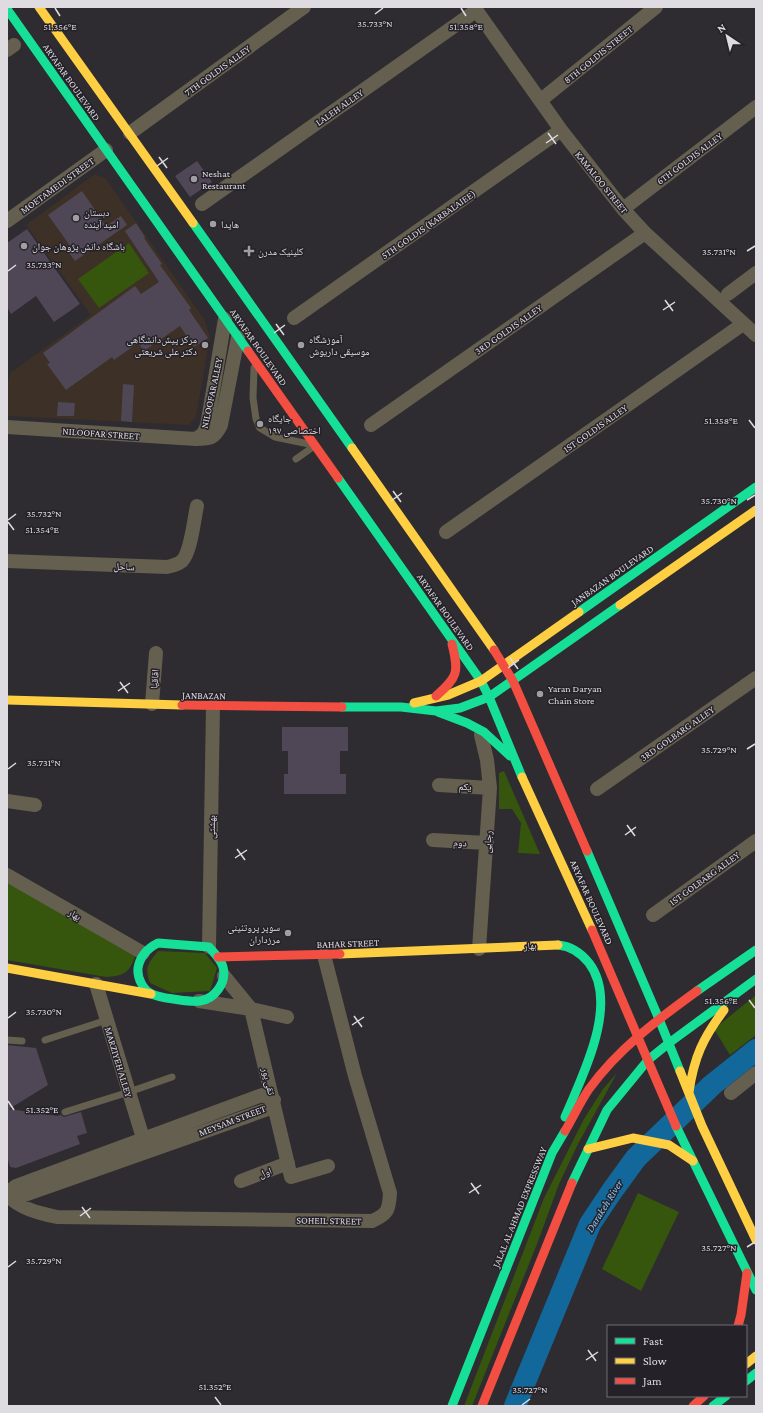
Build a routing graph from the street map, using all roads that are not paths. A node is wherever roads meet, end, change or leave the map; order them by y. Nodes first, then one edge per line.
1 (39, 7) edge
2 (304, 7) edge
3 (656, 7) edge
4 (7, 9) edge
5 (475, 9) edge
6 (541, 100) junction
7 (756, 107) edge
8 (561, 130) junction
9 (127, 135) junction
10 (109, 148) junction
11 (202, 204) dead end
12 (623, 209) junction
13 (7, 221) edge
14 (645, 233) junction
15 (756, 273) edge
16 (728, 294) dead end
17 (225, 318) junction
18 (294, 318) dead end
19 (743, 324) junction
20 (756, 335) edge
21 (238, 337) junction
22 (254, 359) junction
23 (371, 425) dead end
24 (7, 427) edge
25 (196, 439) junction
26 (315, 446) junction
27 (296, 459) dead end
28 (756, 487) edge
29 (197, 506) dead end
30 (756, 510) edge
31 (446, 532) dead end
32 (7, 561) edge
33 (451, 638) junction
34 (156, 653) dead end
35 (504, 665) junction
36 (756, 678) edge
37 (481, 681) junction
38 (513, 681) junction
39 (490, 697) junction
40 (433, 698) junction
41 (7, 700) edge
42 (152, 704) junction
43 (213, 706) junction
44 (401, 707) junction
45 (436, 711) junction
46 (481, 735) dead end
47 (517, 765) junction
48 (439, 785) dead end
49 (490, 788) junction
50 (597, 789) dead end
51 (7, 801) edge
52 (35, 805) dead end
53 (433, 840) dead end
54 (756, 841) edge
55 (487, 843) junction
56 (7, 875) edge
57 (653, 915) dead end
58 (479, 949) junction
59 (756, 950) edge
60 (213, 952) junction
61 (143, 953) junction
62 (324, 955) junction
63 (7, 968) edge
64 (132, 976) junction
65 (224, 976) junction
66 (756, 979) edge
67 (96, 984) junction
68 (114, 987) junction
69 (737, 993) junction
70 (151, 994) junction
71 (198, 1001) junction
72 (251, 1009) junction
73 (287, 1017) dead end
74 (659, 1019) junction
75 (107, 1020) junction
76 (638, 1036) junction
77 (7, 1040) edge
78 (45, 1040) dead end
79 (22, 1041) dead end
80 (669, 1043) junction
81 (648, 1060) junction
82 (756, 1073) edge
83 (172, 1077) dead end
84 (129, 1092) junction
85 (688, 1092) junction
86 (731, 1093) dead end
87 (274, 1100) junction
88 (64, 1112) dead end
89 (145, 1145) junction
90 (588, 1149) junction
91 (552, 1153) junction
92 (693, 1161) junction
93 (328, 1166) dead end
94 (289, 1170) junction
95 (241, 1181) dead end
96 (7, 1194) edge
97 (736, 1199) junction
98 (751, 1211) dead end
99 (756, 1240) edge
100 (519, 1258) dead end
101 (508, 1263) junction
102 (529, 1264) dead end
103 (747, 1272) junction
104 (534, 1275) junction
105 (756, 1290) edge
106 (738, 1325) edge
107 (756, 1356) edge
108 (747, 1363) edge
109 (756, 1373) edge
110 (747, 1380) edge
111 (725, 1397) edge
112 (452, 1406) edge
113 (482, 1406) edge
114 (714, 1406) edge

1 - 9 main road, ARYAFAR BOULEVARD
2 - 9 street, 7TH GOLDIS ALLEY
3 - 6 street, 8TH GOLDIS STREET
4 - 10 main road, ARYAFAR BOULEVARD
5 - 6 street, KAMALOO STREET
5 - 11 street, LALEH ALLEY
6 - 8 street, KAMALOO STREET
7 - 12 street, 6TH GOLDIS ALLEY
8 - 12 street, KAMALOO STREET
8 - 18 street, 5TH GOLDIS (KARBALAIEE)
9 - 35 main road, ARYAFAR BOULEVARD
10 - 13 street, MOETAMEDI STREET
10 - 17 main road, ARYAFAR BOULEVARD
12 - 14 street, KAMALOO STREET
14 - 19 street, KAMALOO STREET
14 - 23 street, 3RD GOLDIS ALLEY
15 - 16 street
17 - 21 main road, ARYAFAR BOULEVARD
17 - 25 street, NILOOFAR ALLEY
19 - 20 street, KAMALOO STREET
19 - 31 street, 1ST GOLDIS ALLEY
21 - 22 main road, ARYAFAR BOULEVARD
21 - 25 street, NILOOFAR ALLEY
22 - 26 main road, ARYAFAR BOULEVARD
22 - 26 lane
24 - 25 street, NILOOFAR STREET
26 - 27 lane
26 - 33 main road, ARYAFAR BOULEVARD
28 - 35 main road, JANBAZAN BOULEVARD
29 - 32 street, ساحل
30 - 38 main road
33 - 37 main road, ARYAFAR BOULEVARD
33 - 40 main road
34 - 42 street, اقاقیا
35 - 37 main road, JANBAZAN BOULEVARD
35 - 38 main road, ARYAFAR BOULEVARD
36 - 50 street, 3RD GOLBARG ALLEY
37 - 39 main road, ARYAFAR BOULEVARD
37 - 40 main road, JANBAZAN
38 - 39 main road
38 - 74 main road, ARYAFAR BOULEVARD
39 - 45 main road, JANBAZAN
39 - 47 main road, ARYAFAR BOULEVARD
40 - 44 main road, JANBAZAN
41 - 42 main road, JANBAZAN
42 - 43 main road, JANBAZAN
43 - 44 main road, JANBAZAN
43 - 60 street, بهشتی
44 - 45 main road, JANBAZAN
45 - 47 main road
46 - 49 street, رجایی
47 - 76 main road, ARYAFAR BOULEVARD
48 - 49 street, یکم
49 - 55 street, رجایی
51 - 52 street
53 - 55 street, دوم
54 - 57 street, 1ST GOLBARG ALLEY
55 - 58 street, رجایی
56 - 61 street, بهار
58 - 62 main road, BAHAR STREET
58 - 91 main road, بهار
59 - 74 main road, JALAL AL AHMAD EXPRESSWAY
60 - 61 main road
60 - 62 main road, BAHAR STREET
60 - 65 main road
61 - 64 main road
62 - 96 street, SOHEIL STREET
63 - 67 main road
64 - 68 main road
64 - 70 main road
65 - 71 main road
65 - 72 street
66 - 69 main road
67 - 68 main road
67 - 75 street, MARZIYEH ALLEY
68 - 70 main road
69 - 80 main road
69 - 85 main road
70 - 71 main road
71 - 72 street
72 - 73 street
72 - 87 street, تقی پور
74 - 76 main road, JALAL AL AHMAD EXPRESSWAY
74 - 80 main road, ARYAFAR BOULEVARD
75 - 78 lane
75 - 84 street, MARZIYEH ALLEY
76 - 81 main road, ARYAFAR BOULEVARD
76 - 91 main road, JALAL AL AHMAD EXPRESSWAY
77 - 79 lane
80 - 81 main road
80 - 85 main road, ARYAFAR BOULEVARD
81 - 90 main road
81 - 92 main road, ARYAFAR BOULEVARD
82 - 86 street
83 - 84 lane
84 - 88 lane
84 - 89 street, MARZIYEH ALLEY
85 - 97 main road, ARYAFAR BOULEVARD
87 - 89 street, MEYSAM STREET
87 - 94 street, تقی پور
89 - 96 street, MEYSAM STREET
90 - 92 main road
90 - 104 main road
91 - 101 main road, JALAL AL AHMAD EXPRESSWAY
92 - 103 main road, ARYAFAR BOULEVARD
93 - 94 street, اول
94 - 95 street, اول
97 - 98 main road
97 - 99 main road, ARYAFAR BOULEVARD
100 - 101 main road
101 - 112 main road, JALAL AL AHMAD EXPRESSWAY
102 - 104 main road
103 - 105 main road, ARYAFAR BOULEVARD
103 - 106 main road
104 - 113 main road
107 - 108 main road
109 - 110 main road
111 - 114 main road

